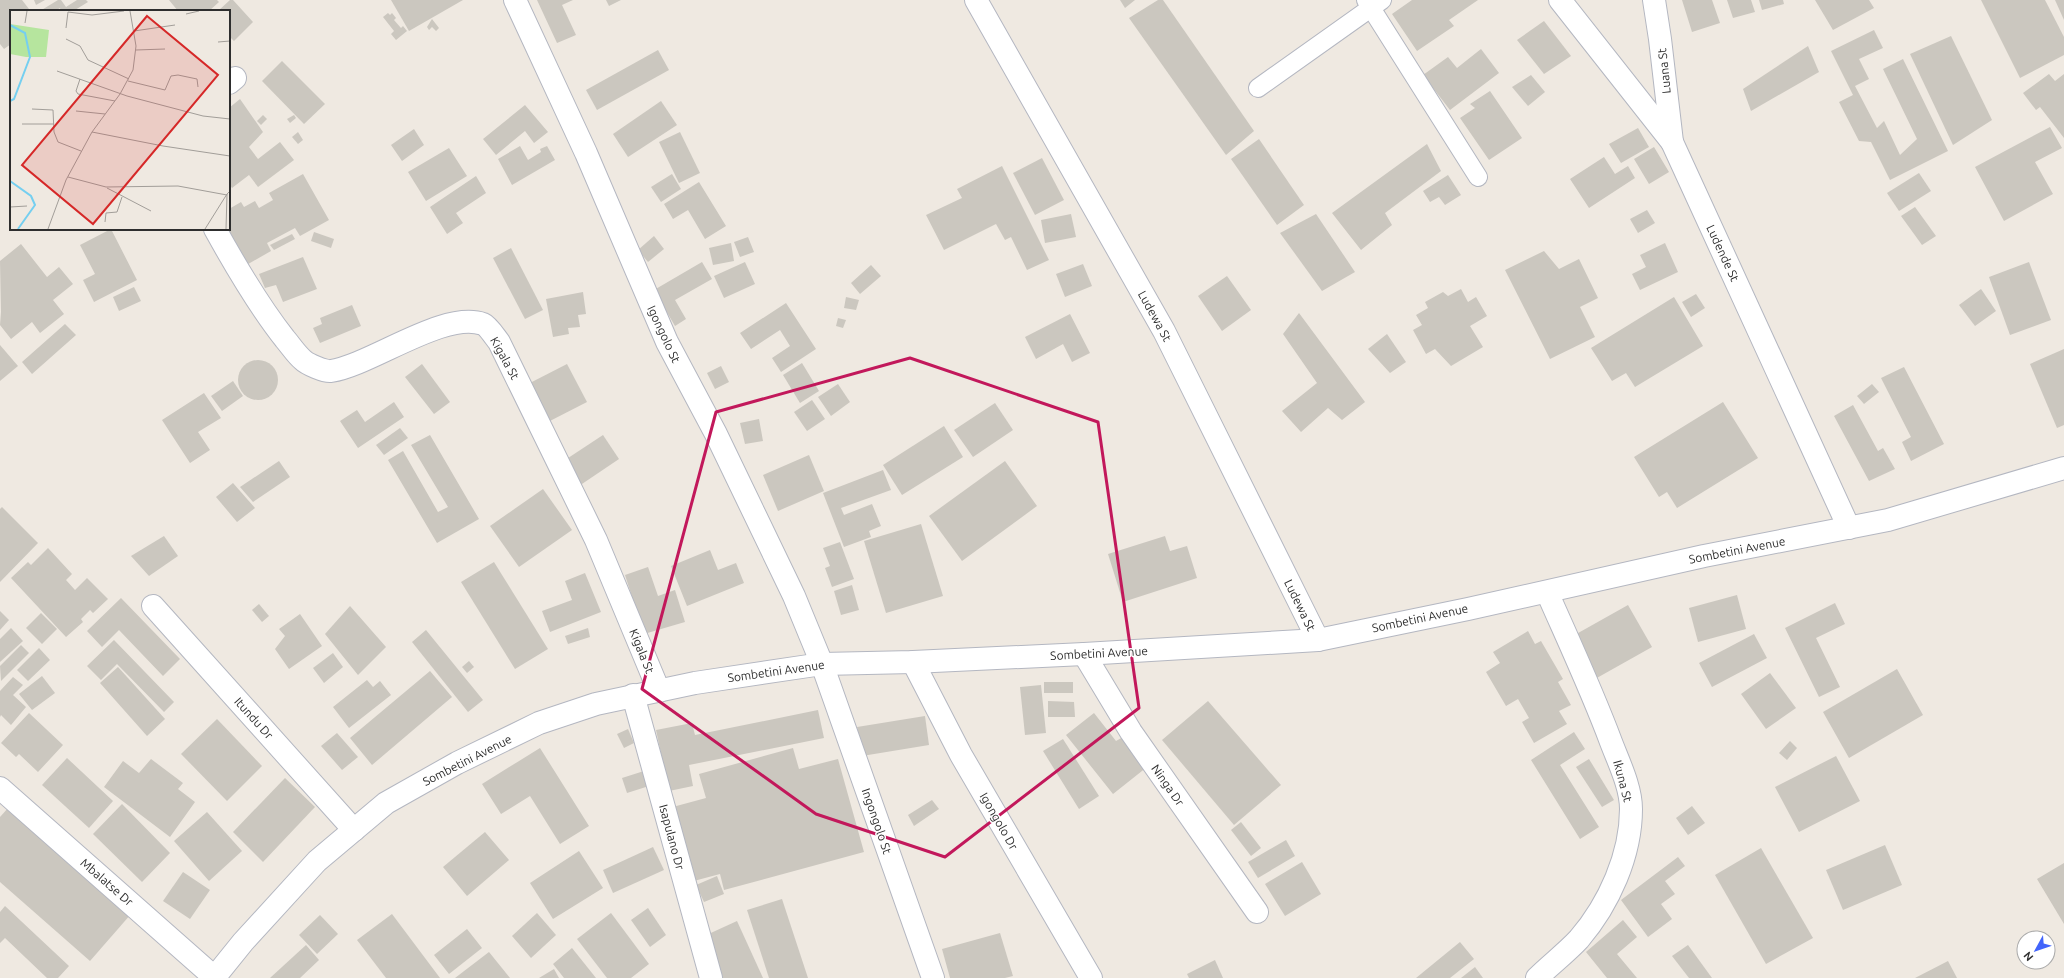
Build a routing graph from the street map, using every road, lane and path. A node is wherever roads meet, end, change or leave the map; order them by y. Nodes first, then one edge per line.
1 (515, 0) edge
2 (976, 0) edge
3 (1560, 0) edge
4 (1654, 0) edge
5 (1374, 2) edge
6 (1258, 88) dead end
7 (1672, 142) junction
8 (1478, 177) dead end
9 (216, 230) edge
10 (2064, 468) edge
11 (1849, 528) junction
12 (1547, 592) junction
13 (153, 606) dead end
14 (1318, 640) junction
15 (1084, 654) junction
16 (913, 662) junction
17 (822, 664) junction
18 (659, 691) junction
19 (633, 695) junction
20 (0, 788) edge
21 (354, 830) junction
22 (1257, 912) dead end
23 (214, 977) edge
24 (711, 978) edge
25 (933, 978) edge
26 (1092, 978) edge
27 (1537, 978) edge

1 - 17 street, Igongolo St
2 - 14 street, Ludewa St
3 - 7 street, Ludende St
4 - 7 street, Luana St
5 - 6 lane
5 - 8 lane
7 - 11 street, Ludende St
9 - 18 street, Kigala St
10 - 11 street, Sombetini Avenue
11 - 12 street, Sombetini Avenue
12 - 14 street, Sombetini Avenue
12 - 27 street, Ikuna St
13 - 21 street, Itundu Dr
14 - 15 street, Sombetini Avenue
15 - 16 street, Sombetini Avenue
15 - 22 street, Ninga Dr
16 - 17 street, Sombetini Avenue
16 - 26 street, Igongolo Dr
17 - 18 street, Sombetini Avenue
17 - 25 street, Ingongolo St
18 - 19 street, Sombetini Avenue
19 - 21 street, Sombetini Avenue
19 - 24 street, Isapulano Dr
20 - 23 street, Mbalatse Dr
21 - 23 street, Sombetini Avenue

